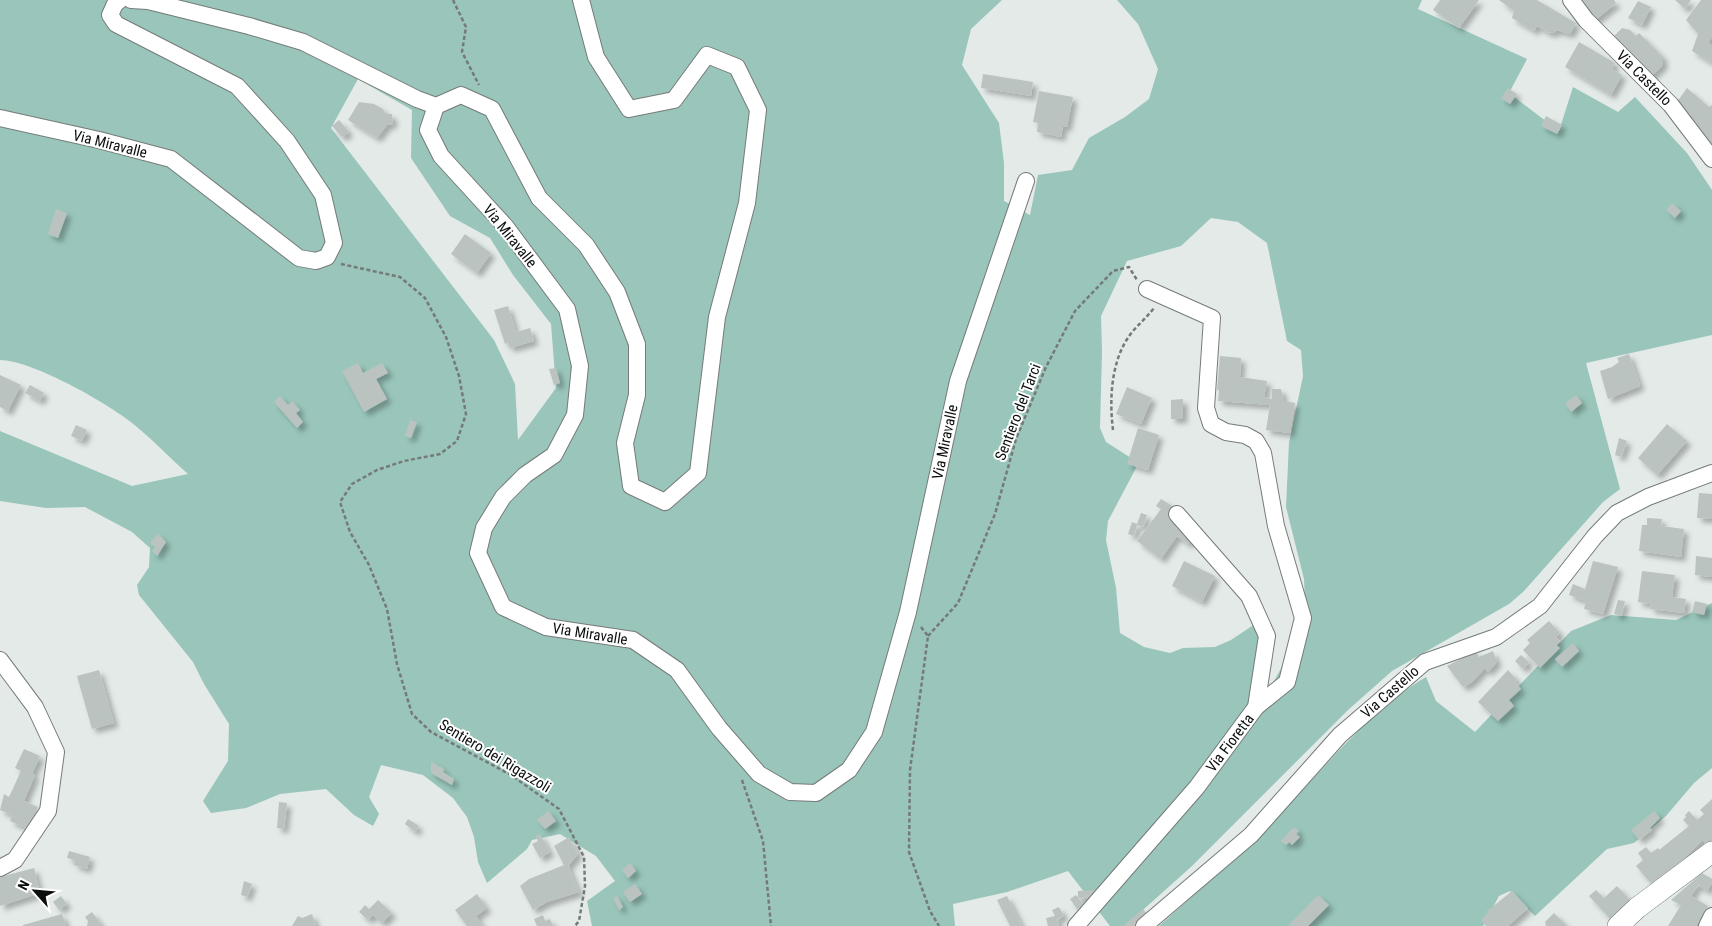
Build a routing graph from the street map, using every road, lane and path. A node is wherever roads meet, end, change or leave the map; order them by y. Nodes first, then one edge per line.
1 (120, 0) edge
2 (131, 0) edge
3 (453, 0) edge
4 (581, 0) edge
5 (1571, 0) edge
6 (436, 106) junction
7 (492, 109) junction
8 (0, 118) edge
9 (1712, 159) edge
10 (1026, 181) dead end
11 (327, 257) junction
12 (1147, 289) joint
13 (1158, 303) dead end
14 (1113, 430) dead end
15 (1712, 473) edge
16 (1177, 514) dead end
17 (908, 612) junction
18 (928, 636) junction
19 (0, 660) edge
20 (1256, 707) junction
21 (740, 774) dead end
22 (1712, 852) edge
23 (0, 868) edge
24 (1712, 916) edge
25 (575, 926) edge
26 (771, 926) edge
27 (939, 926) edge
28 (1076, 926) edge
29 (1144, 926) edge
30 (1618, 926) edge
31 (1707, 926) edge

1 - 11 street
2 - 6 street
3 - 7 path
4 - 7 street
5 - 9 street, Via Castello
6 - 7 street
6 - 17 street, Via Miravalle
8 - 11 street, Via Miravalle
10 - 17 street, Via Miravalle
11 - 25 path, Sentiero dei Rigazzoli
12 - 18 path, Sentiero del Tarci
12 - 20 street
13 - 14 path
15 - 29 street, Via Castello
16 - 20 street, Via Fioretta
17 - 18 path
18 - 27 path
19 - 23 street
20 - 28 street, Via Fioretta
21 - 26 path
22 - 30 street
24 - 31 street

